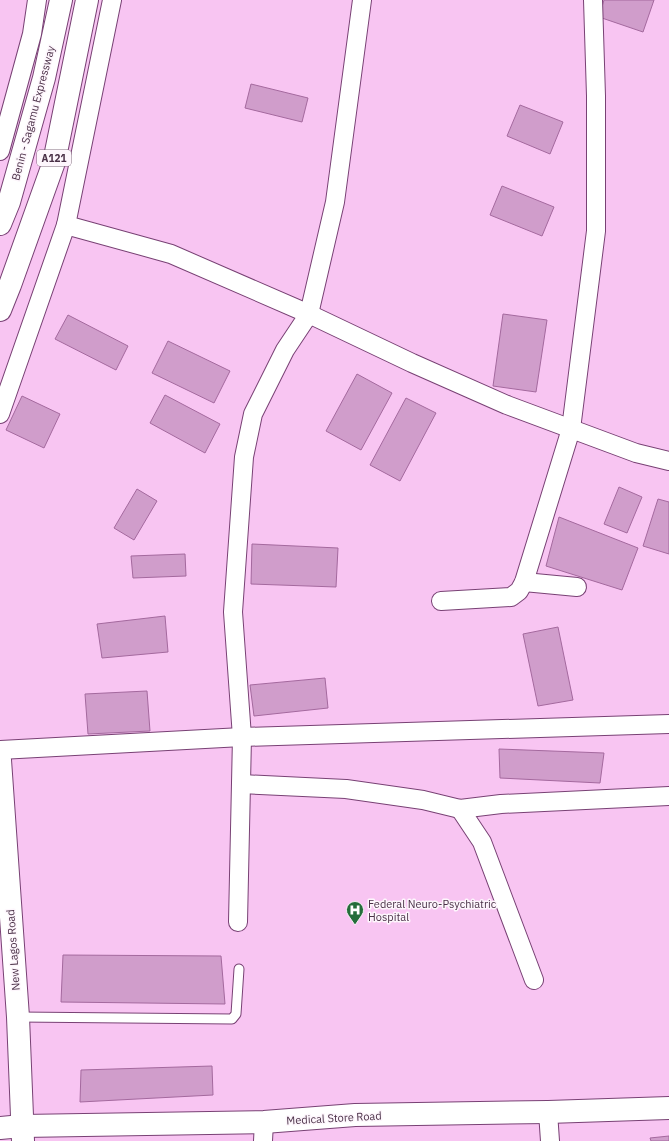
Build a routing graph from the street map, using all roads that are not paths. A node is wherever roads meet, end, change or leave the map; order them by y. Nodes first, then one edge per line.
1 (37, 0) edge
2 (61, 0) edge
3 (87, 0) edge
4 (112, 0) edge
5 (362, 0) edge
6 (593, 0) edge
7 (0, 148) edge
8 (0, 224) edge
9 (66, 225) junction
10 (0, 310) edge
11 (310, 314) junction
12 (0, 414) edge
13 (571, 429) junction
14 (669, 460) edge
15 (524, 582) junction
16 (577, 587) dead end
17 (441, 602) dead end
18 (669, 724) edge
19 (242, 737) junction
20 (0, 750) edge
21 (0, 760) edge
22 (241, 784) junction
23 (669, 796) edge
24 (460, 809) junction
25 (238, 922) dead end
26 (239, 969) dead end
27 (534, 980) dead end
28 (18, 1017) junction
29 (669, 1108) edge
30 (548, 1112) junction
31 (0, 1128) edge
32 (264, 1132) edge
33 (22, 1134) edge
34 (550, 1141) edge

1 - 7 street
2 - 8 main road, Benin - Sagamu Expressway / A121
3 - 10 main road, A121
4 - 9 street
5 - 11 street
6 - 13 street
9 - 11 street
9 - 12 street
11 - 13 street
11 - 19 street
13 - 14 street
13 - 15 street
15 - 16 street
15 - 17 street
18 - 19 street
19 - 20 street
19 - 22 street
21 - 28 main road, New Lagos Road
22 - 24 street
22 - 25 street
23 - 24 street
24 - 27 street
26 - 28 lane
28 - 33 main road, New Lagos Road
29 - 30 main road, Medical Store Road
30 - 32 main road, Medical Store Road
30 - 34 street
31 - 33 main road, Medical Store Road
32 - 33 main road, Medical Store Road

